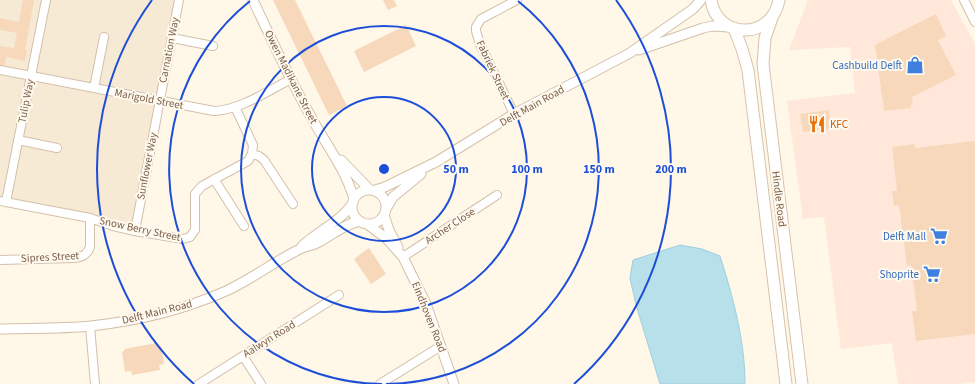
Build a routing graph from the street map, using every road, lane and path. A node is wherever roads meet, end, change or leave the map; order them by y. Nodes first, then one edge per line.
1 (46, 0) edge
2 (179, 0) edge
3 (253, 0) edge
4 (517, 0) edge
5 (701, 0) edge
6 (711, 0) edge
7 (779, 0) edge
8 (964, 0) edge
9 (773, 15) junction
10 (975, 22) edge
11 (732, 28) junction
12 (104, 37) dead end
13 (172, 38) junction
14 (212, 46) dead end
15 (630, 53) junction
16 (0, 70) edge
17 (31, 76) junction
18 (291, 79) junction
19 (94, 88) junction
20 (160, 101) junction
21 (235, 107) junction
22 (514, 114) junction
23 (18, 140) junction
24 (57, 148) dead end
25 (333, 152) junction
26 (252, 154) junction
27 (436, 162) junction
28 (214, 179) junction
29 (372, 190) junction
30 (497, 195) dead end
31 (353, 201) junction
32 (3, 202) edge
33 (292, 204) dead end
34 (385, 212) junction
35 (90, 218) junction
36 (364, 222) junction
37 (244, 226) dead end
38 (134, 231) junction
39 (300, 249) junction
40 (401, 255) junction
41 (0, 260) edge
42 (339, 295) dead end
43 (90, 326) junction
44 (0, 329) edge
45 (441, 346) junction
46 (243, 356) junction
47 (95, 384) edge
48 (199, 384) edge
49 (261, 384) edge
50 (381, 384) edge
51 (454, 384) edge
52 (786, 384) edge
53 (802, 384) edge

1 - 17 street, Tulip Way
2 - 13 street, Carnation Way
3 - 18 street, Owen Madikane Street
4 - 22 street, Fabriek Street
5 - 15 street, Delft Main Road
6 - 11 main road
7 - 9 main road, Hindle Road
8 - 10 street
9 - 11 main road
9 - 53 main road, Hindle Road
11 - 15 street, Delft Main Road
11 - 52 main road, Hindle Road
12 - 19 street
13 - 14 street
13 - 20 street, Carnation Way
15 - 22 street, Delft Main Road
16 - 17 street, Marigold Street
17 - 19 street, Marigold Street
17 - 23 street, Tulip Way
18 - 21 street, Marigold Street
18 - 25 street, Owen Madikane Street
19 - 20 street, Marigold Street
20 - 21 street, Marigold Street
20 - 38 street, Sunflower Way
21 - 26 street
22 - 27 street, Delft Main Road
23 - 24 street
23 - 32 street, Tulip Way
25 - 29 street, Owen Madikane Street
25 - 31 street, Owen Madikane Street
26 - 28 street, Snow Berry Street
26 - 33 street
27 - 29 street, Delft Main Road
27 - 34 street, Delft Main Road
28 - 37 street
28 - 38 street, Snow Berry Street
29 - 31 street
29 - 34 street
30 - 40 street, Archer Close
31 - 36 street
31 - 39 street, Delft Main Road
32 - 35 street, Snow Berry Street
34 - 36 street
34 - 40 street, Eindhoven Road
35 - 38 street, Snow Berry Street
35 - 41 street, Sipres Street
36 - 39 street, Delft Main Road
36 - 40 street, Eindhoven Road
39 - 43 street, Delft Main Road
40 - 45 street, Eindhoven Road
42 - 46 street, Aalwyn Road
43 - 44 street, Delft Main Road
43 - 47 street
45 - 50 street
45 - 51 street, Eindhoven Road
46 - 48 street, Aalwyn Road
46 - 49 street

